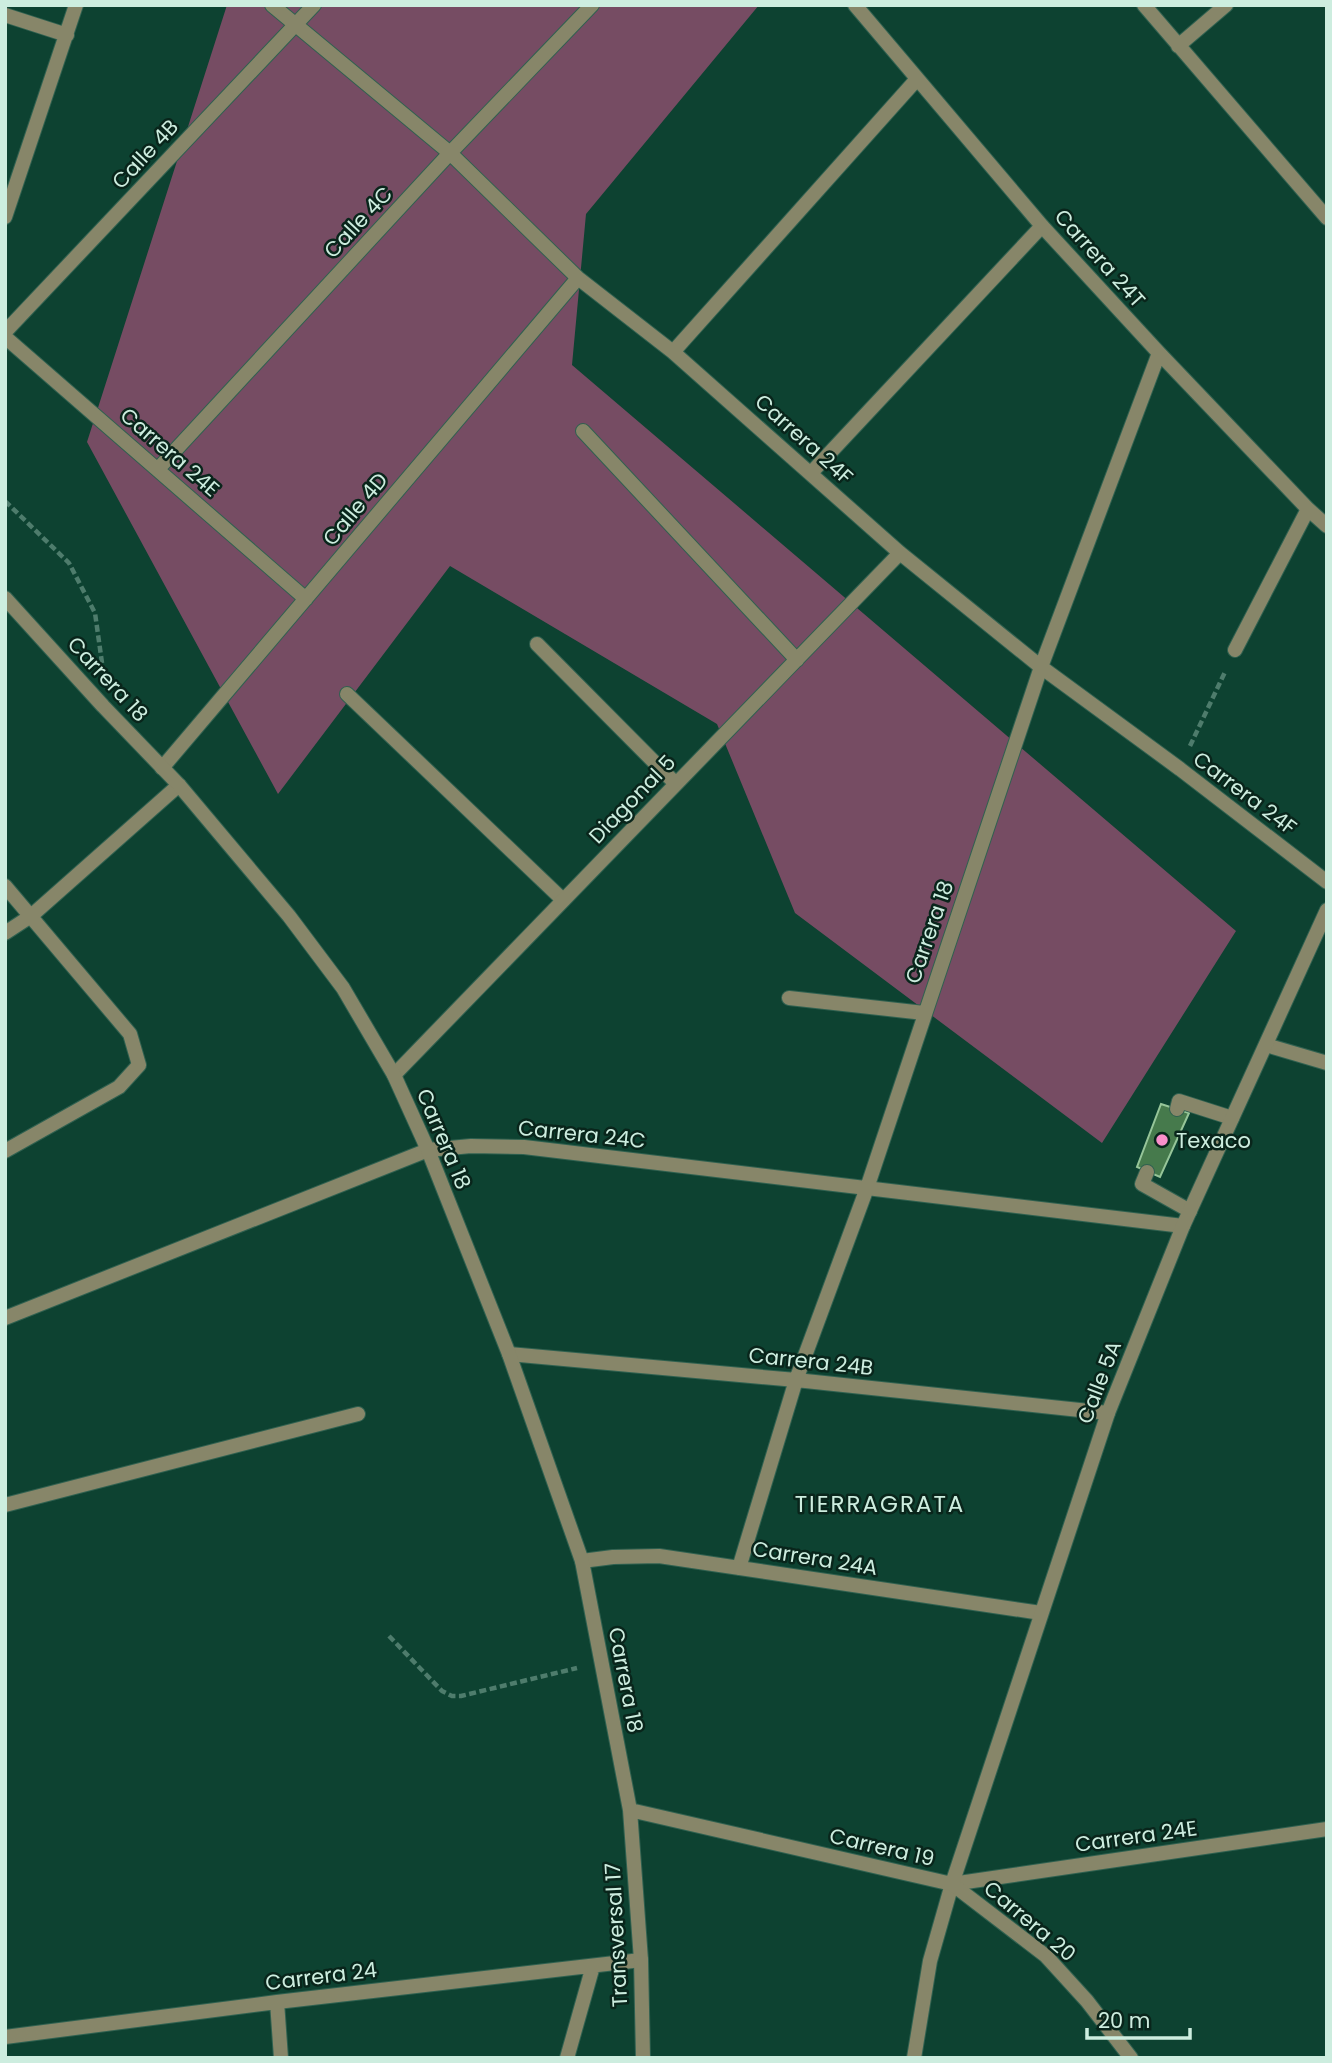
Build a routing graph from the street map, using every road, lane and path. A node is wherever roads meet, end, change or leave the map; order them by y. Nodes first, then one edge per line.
1 (76, 5) edge
2 (272, 5) edge
3 (314, 5) edge
4 (592, 5) edge
5 (855, 5) edge
6 (1144, 5) edge
7 (1226, 5) edge
8 (5, 15) edge
9 (296, 24) junction
10 (67, 35) junction
11 (1178, 46) junction
12 (917, 79) junction
13 (450, 153) junction
14 (5, 217) edge
15 (1327, 218) edge
16 (1042, 226) junction
17 (578, 278) junction
18 (5, 332) edge
19 (5, 337) edge
20 (673, 352) junction
21 (1158, 354) junction
22 (583, 432) dead end
23 (158, 469) junction
24 (810, 474) junction
25 (5, 501) edge
26 (1308, 509) junction
27 (1327, 526) edge
28 (900, 553) junction
29 (5, 598) edge
30 (306, 599) junction
31 (537, 644) dead end
32 (1236, 650) joint
33 (797, 660) junction
34 (1041, 667) junction
35 (348, 694) dead end
36 (103, 706) junction
37 (162, 768) junction
38 (1180, 769) junction
39 (676, 784) junction
40 (179, 785) junction
41 (1327, 882) edge
42 (5, 886) edge
43 (564, 900) junction
44 (1327, 910) edge
45 (31, 916) junction
46 (5, 933) edge
47 (789, 998) dead end
48 (924, 1013) junction
49 (1266, 1045) junction
50 (1327, 1063) edge
51 (394, 1075) junction
52 (1177, 1109) dead end
53 (1232, 1118) junction
54 (428, 1150) junction
55 (5, 1151) edge
56 (1147, 1172) dead end
57 (867, 1188) junction
58 (1190, 1211) junction
59 (1183, 1227) junction
60 (5, 1318) edge
61 (509, 1354) junction
62 (796, 1380) junction
63 (1108, 1413) junction
64 (358, 1414) dead end
65 (5, 1504) edge
66 (582, 1561) junction
67 (739, 1568) junction
68 (1041, 1613) junction
69 (389, 1636) dead end
70 (602, 1663) junction
71 (630, 1811) junction
72 (1327, 1829) edge
73 (952, 1884) junction
74 (641, 1960) junction
75 (593, 1966) junction
76 (277, 2001) junction
77 (5, 2037) edge
78 (281, 2058) edge
79 (567, 2058) edge
80 (643, 2058) edge
81 (915, 2058) edge
82 (1130, 2058) edge

1 - 10 street
2 - 9 street, Carrera 24F
3 - 9 street, Calle 4B
4 - 13 street, Calle 4C
5 - 12 street, Carrera 24T
6 - 11 street
7 - 11 street
8 - 10 street
9 - 13 street, Carrera 24F
9 - 18 street, Calle 4B
10 - 14 street
11 - 15 street
12 - 16 street, Carrera 24T
12 - 20 street
13 - 17 street, Carrera 24F
13 - 23 street, Calle 4C
16 - 21 street, Carrera 24T
16 - 24 street
17 - 20 street, Carrera 24F
17 - 30 street, Calle 4D
19 - 23 street, Carrera 24E
20 - 24 street, Carrera 24F
21 - 26 street, Carrera 24T
21 - 34 street, Carrera 18
22 - 33 street
23 - 30 street, Carrera 24E
24 - 28 street, Carrera 24F
25 - 36 path
26 - 27 street, Carrera 24T
26 - 32 street
28 - 33 street, Diagonal 5
28 - 34 street, Carrera 24F
29 - 36 street, Carrera 18
30 - 37 street, Calle 4D
31 - 39 street
32 - 38 path
33 - 39 street, Diagonal 5
34 - 38 street, Carrera 24F
34 - 48 street, Carrera 18
35 - 43 street
36 - 37 street, Carrera 18
37 - 40 street, Carrera 18
38 - 41 street, Carrera 24F
39 - 43 street, Diagonal 5
40 - 45 street
40 - 51 street, Carrera 18
42 - 45 street
43 - 51 street, Diagonal 5
44 - 49 street, Calle 5A
45 - 46 street
45 - 55 street
47 - 48 street
48 - 57 street, Carrera 18
49 - 50 street
49 - 53 street, Calle 5A
51 - 54 street, Carrera 18
52 - 53 street
53 - 58 street, Calle 5A
54 - 57 street, Carrera 24C
54 - 60 street, Carrera 24C
54 - 61 street, Carrera 18
56 - 58 street
57 - 59 street, Carrera 24C
57 - 62 street, Carrera 18
58 - 59 street, Calle 5A
59 - 63 street, Calle 5A
61 - 62 street, Carrera 24B
61 - 66 street, Carrera 18
62 - 63 street, Carrera 24B
62 - 67 street, Carrera 18
63 - 68 street, Calle 5A
64 - 65 street
66 - 67 street, Carrera 24A
66 - 70 street, Carrera 18
67 - 68 street, Carrera 24A
68 - 73 street, Calle 5A
69 - 70 path
70 - 71 street, Carrera 18
71 - 73 street, Carrera 19
71 - 74 street, Transversal 17
72 - 73 street, Carrera 24E
73 - 81 street, Carrera 19
73 - 82 street, Carrera 20
74 - 75 street, Carrera 24
74 - 80 street, Transversal 17
75 - 76 street, Carrera 24
75 - 79 street
76 - 77 street, Carrera 24
76 - 78 street

